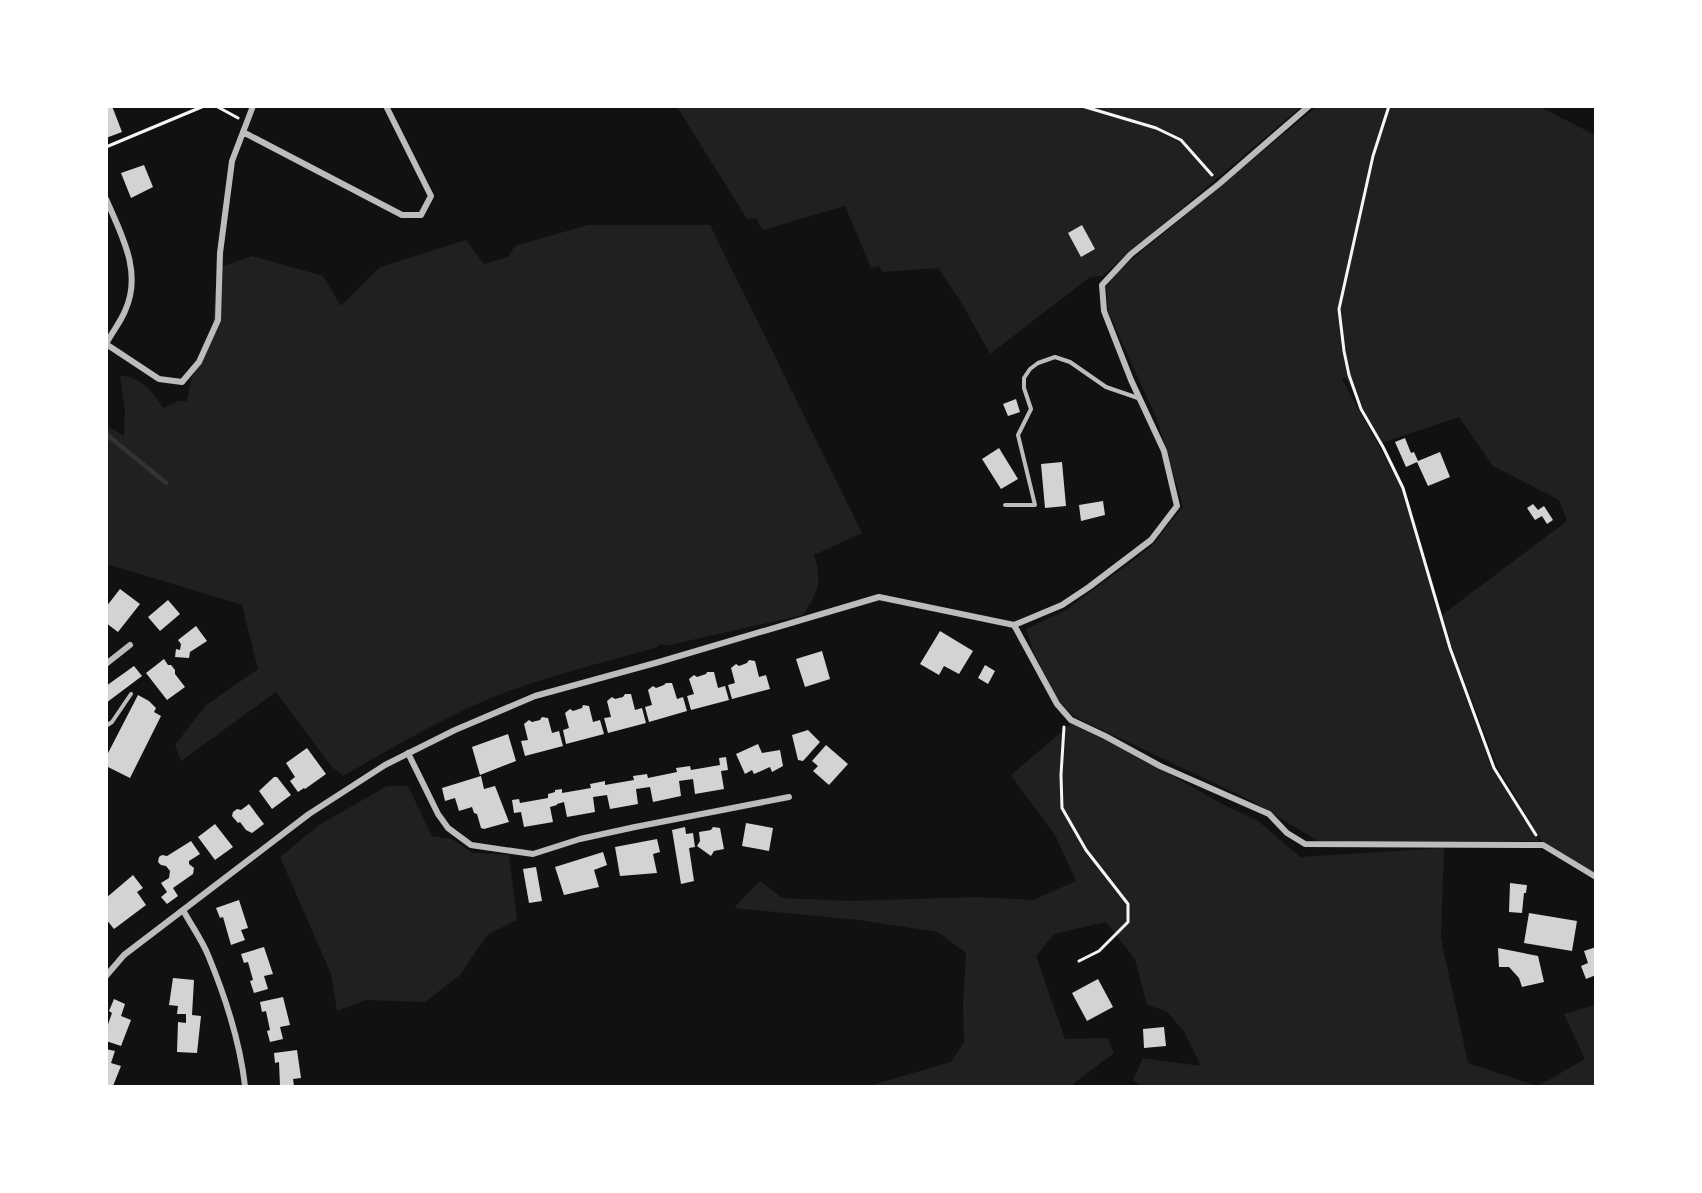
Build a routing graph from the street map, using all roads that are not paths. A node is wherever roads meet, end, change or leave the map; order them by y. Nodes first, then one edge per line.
1 (253, 106) edge
2 (386, 106) edge
3 (1309, 106) edge
4 (243, 132) junction
5 (106, 199) edge
6 (106, 344) edge
7 (1142, 399) junction
8 (1005, 506) dead end
9 (1014, 625) junction
10 (130, 645) dead end
11 (106, 664) edge
12 (130, 694) dead end
13 (106, 726) edge
14 (408, 753) junction
15 (789, 797) dead end
16 (1596, 877) edge
17 (183, 910) junction
18 (106, 976) edge
19 (245, 1086) edge

1 - 4 street
2 - 4 street
3 - 7 street
4 - 6 street
5 - 6 street
7 - 8 lane
7 - 9 street
9 - 14 street
9 - 16 street
10 - 11 street
12 - 13 lane
14 - 15 street
14 - 17 street
17 - 18 street
17 - 19 street

